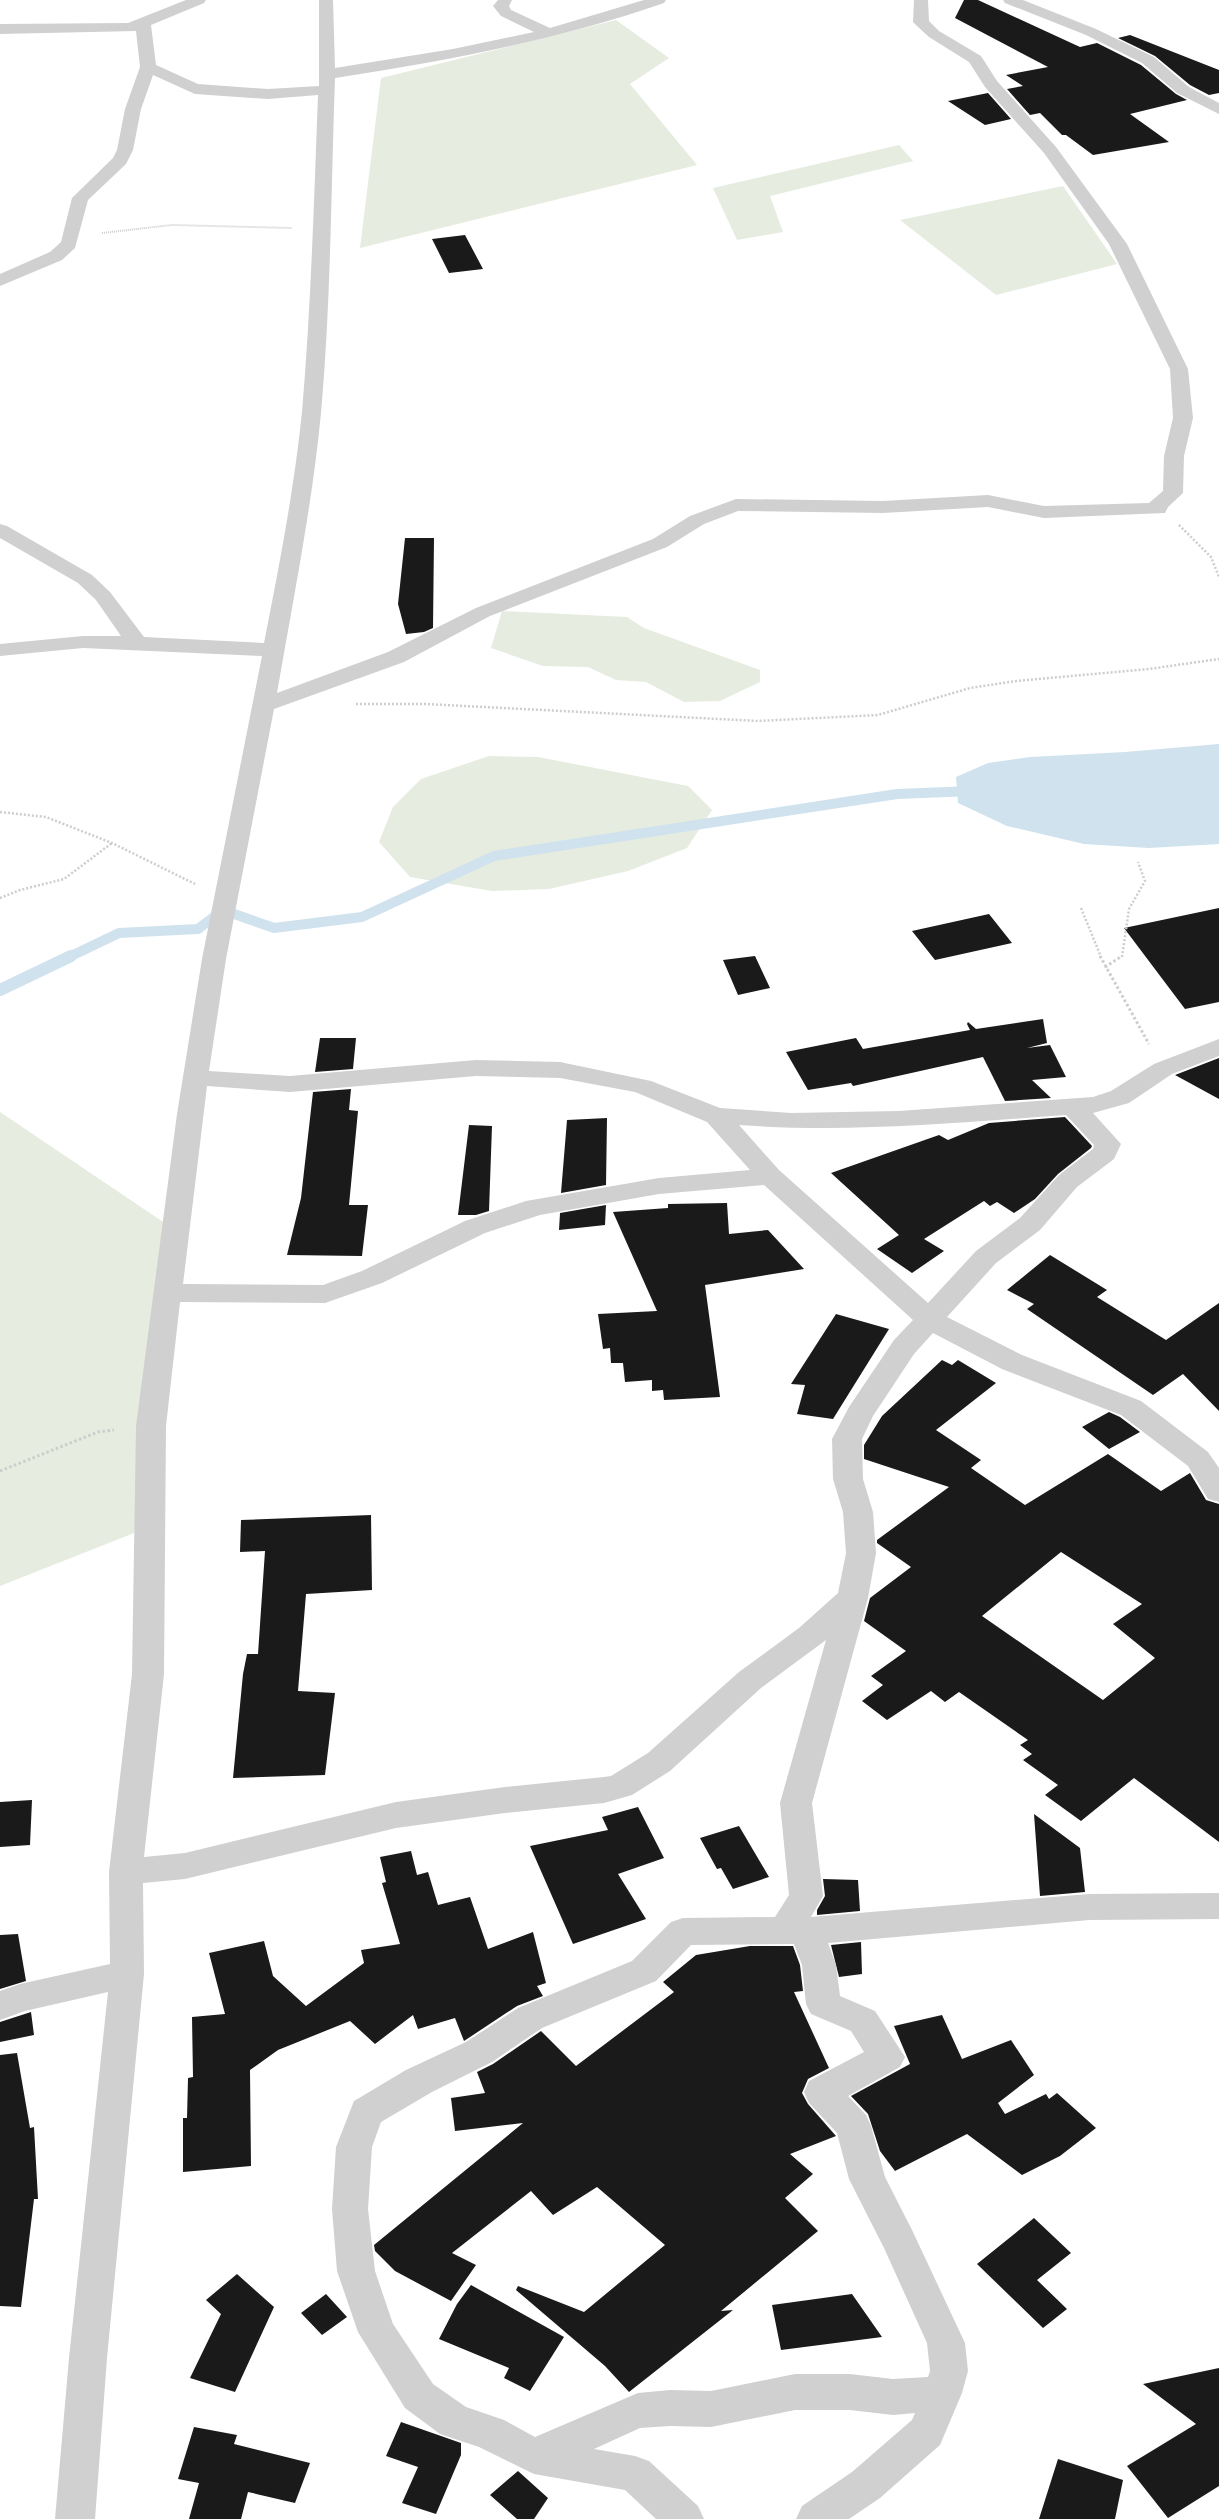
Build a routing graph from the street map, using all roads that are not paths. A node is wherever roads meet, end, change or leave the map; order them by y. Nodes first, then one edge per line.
1 (199, 0) edge
2 (326, 0) edge
3 (505, 0) edge
4 (659, 0) edge
5 (921, 0) edge
6 (1010, 0) edge
7 (143, 23) junction
8 (0, 28) edge
9 (547, 33) junction
10 (148, 67) junction
11 (326, 82) junction
12 (1219, 109) edge
13 (0, 281) edge
14 (0, 530) edge
15 (138, 643) junction
16 (0, 650) edge
17 (274, 650) junction
18 (264, 705) junction
19 (1219, 1047) edge
20 (196, 1078) junction
21 (1073, 1107) junction
22 (716, 1116) junction
23 (770, 1176) junction
24 (169, 1293) junction
25 (929, 1319) junction
26 (1219, 1492) edge
27 (853, 1598) junction
28 (126, 1872) junction
29 (1219, 1906) edge
30 (796, 1930) junction
31 (127, 1974) junction
32 (0, 2006) edge
33 (943, 2393) junction
34 (534, 2456) junction
35 (75, 2519) edge
36 (684, 2519) edge
37 (816, 2519) edge

1 - 7 street
2 - 11 street
3 - 9 street
4 - 9 street
5 - 18 street
6 - 12 street
7 - 8 street
7 - 10 street
9 - 11 street
10 - 11 street
10 - 13 street
11 - 17 street
14 - 15 street
15 - 16 street
15 - 17 street
17 - 18 street
18 - 20 street
19 - 21 street
20 - 22 street
20 - 24 street
21 - 22 street
21 - 25 street
22 - 23 street
23 - 24 street
23 - 25 street
24 - 28 street
25 - 26 street
25 - 27 street
27 - 28 street
27 - 30 street
28 - 31 street
29 - 30 street
30 - 33 street
30 - 34 street
31 - 32 street
31 - 35 street
33 - 34 street
33 - 37 street
34 - 36 street

